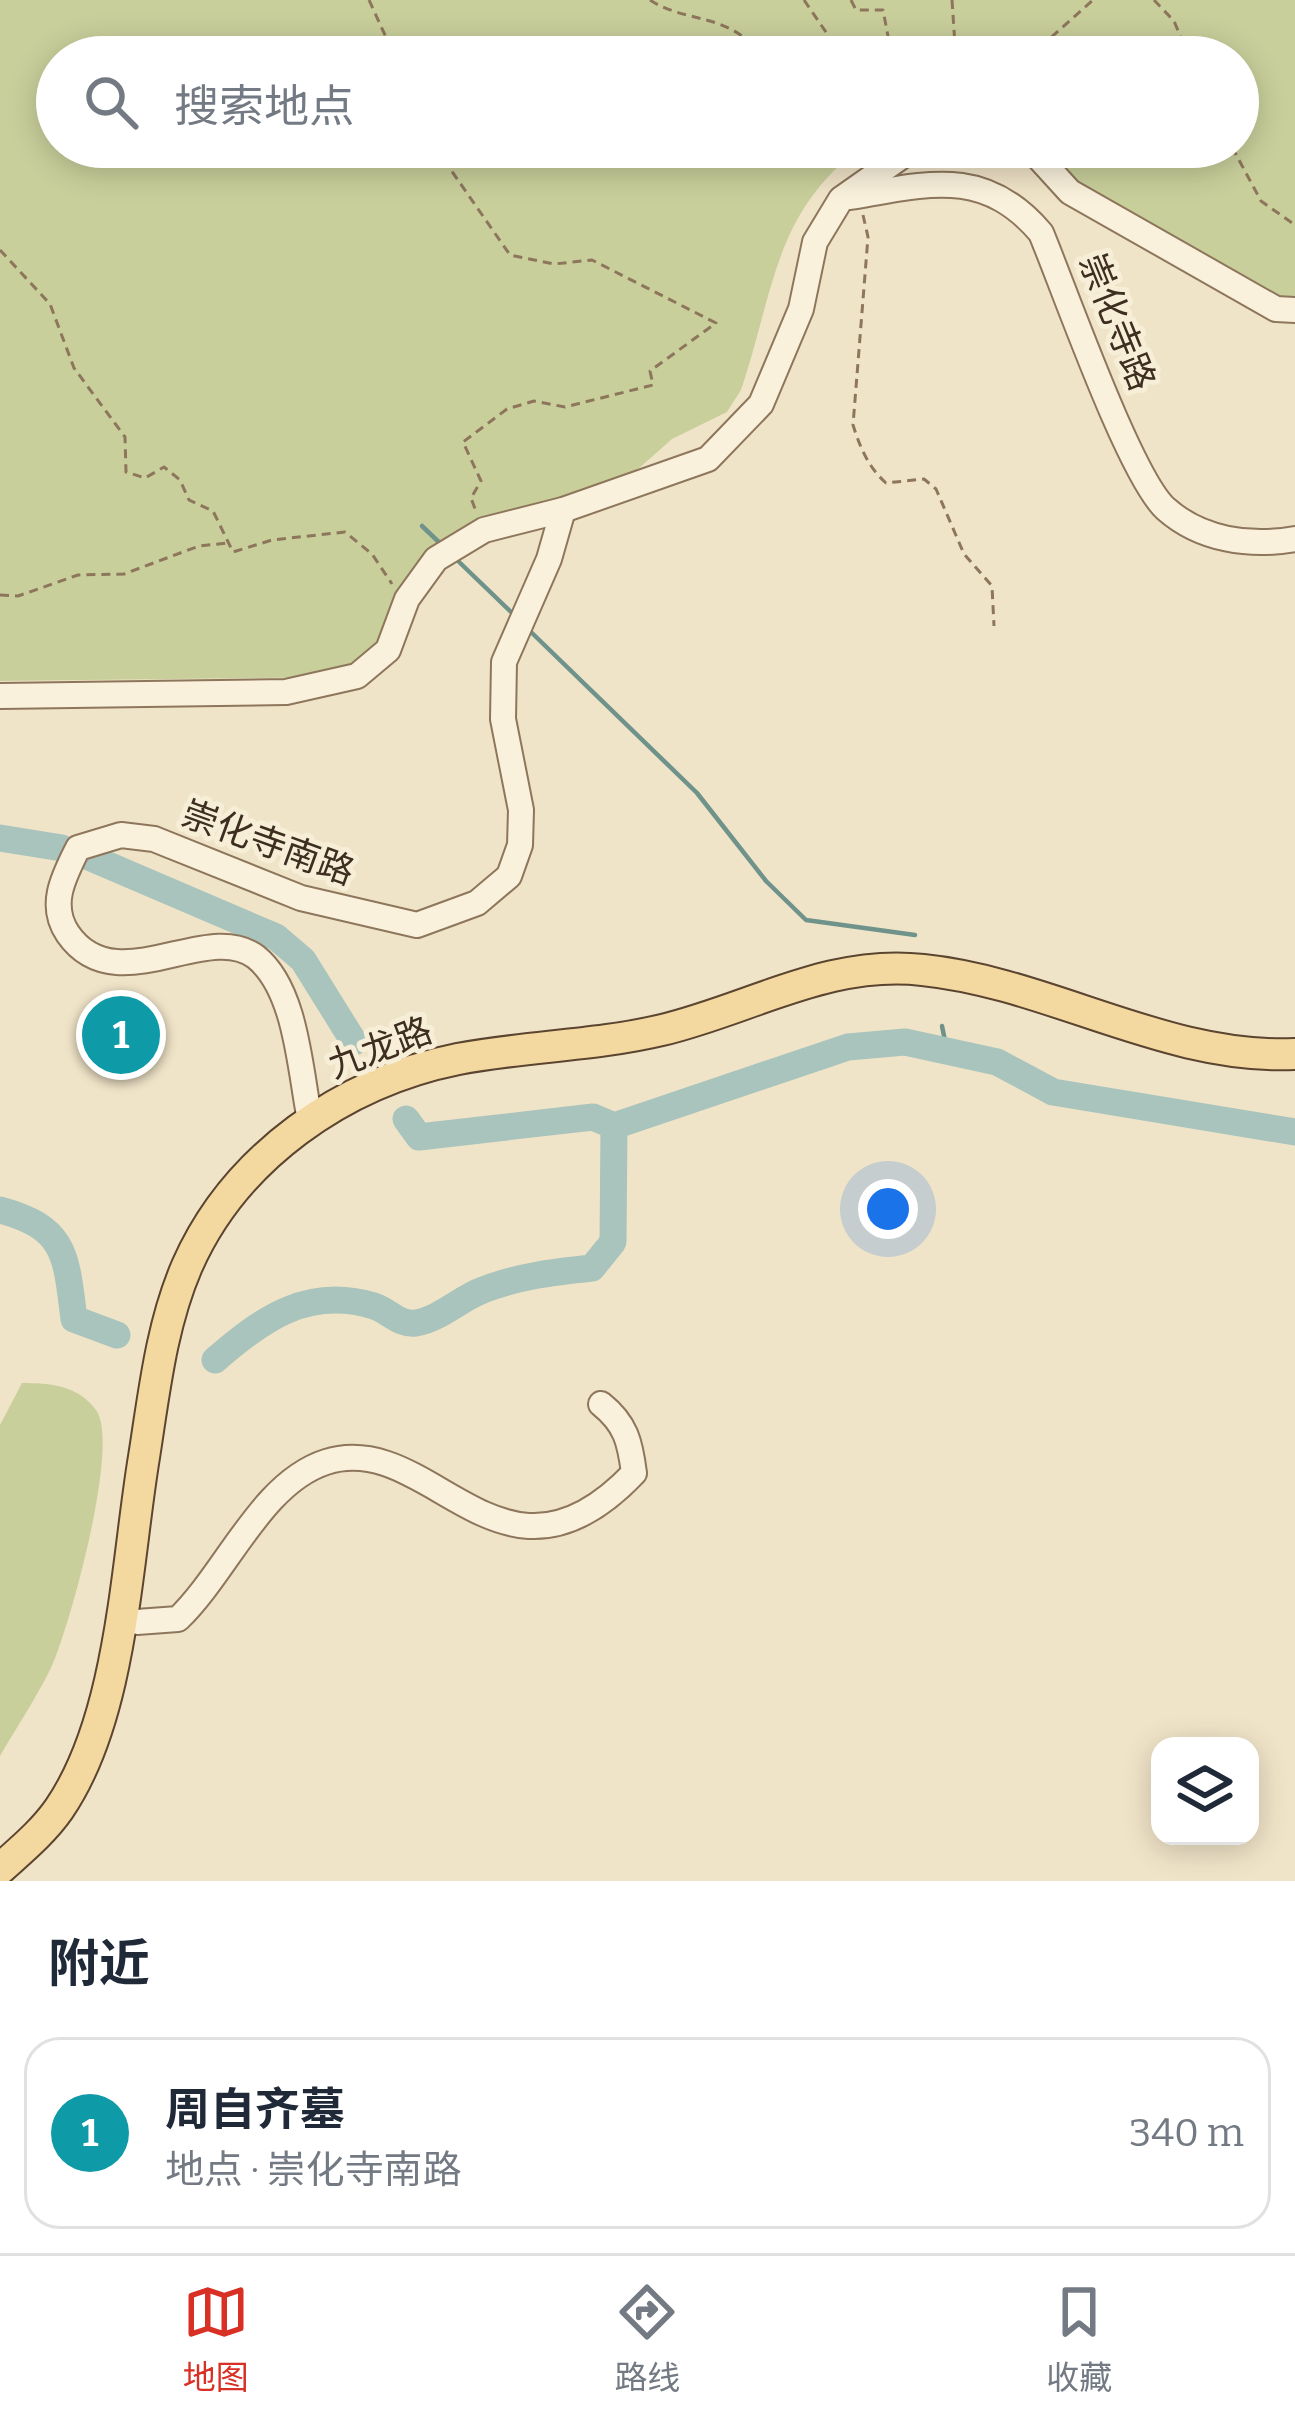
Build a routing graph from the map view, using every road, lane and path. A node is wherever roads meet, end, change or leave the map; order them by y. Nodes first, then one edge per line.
1 (369, 0) edge
2 (650, 0) edge
3 (804, 0) edge
4 (851, 0) edge
5 (952, 0) edge
6 (1094, 0) edge
7 (1154, 0) edge
8 (385, 36) edge
9 (741, 36) edge
10 (829, 36) edge
11 (888, 36) edge
12 (954, 36) edge
13 (1053, 36) edge
14 (1180, 36) edge
15 (450, 168) edge
16 (888, 168) edge
17 (1048, 168) edge
18 (1243, 168) edge
19 (850, 197) junction
20 (1295, 225) edge
21 (0, 250) edge
22 (1295, 310) edge
23 (563, 510) junction
24 (484, 530) junction
25 (1295, 539) edge
26 (229, 543) junction
27 (0, 595) edge
28 (407, 599) junction
29 (994, 626) dead end
30 (0, 696) edge
31 (1295, 1054) edge
32 (1295, 1072) edge
33 (310, 1120) junction
34 (602, 1404) dead end
35 (137, 1622) junction
36 (0, 1869) edge
37 (14, 1881) edge

1 - 8 path
2 - 9 path
3 - 10 path
4 - 11 path
5 - 12 path
6 - 13 path
7 - 14 path
15 - 24 path
16 - 19 street
17 - 22 street, 崇化寺路
18 - 20 path
19 - 23 street
19 - 25 street, 崇化寺路
19 - 29 path
21 - 26 path
23 - 24 street
23 - 33 street, 崇化寺南路
24 - 28 street
26 - 27 path
26 - 28 path
28 - 30 street
31 - 33 main road, 九龙路
32 - 35 main road, 九龙路
33 - 36 main road, 九龙路
34 - 35 street
35 - 37 main road, 九龙路

